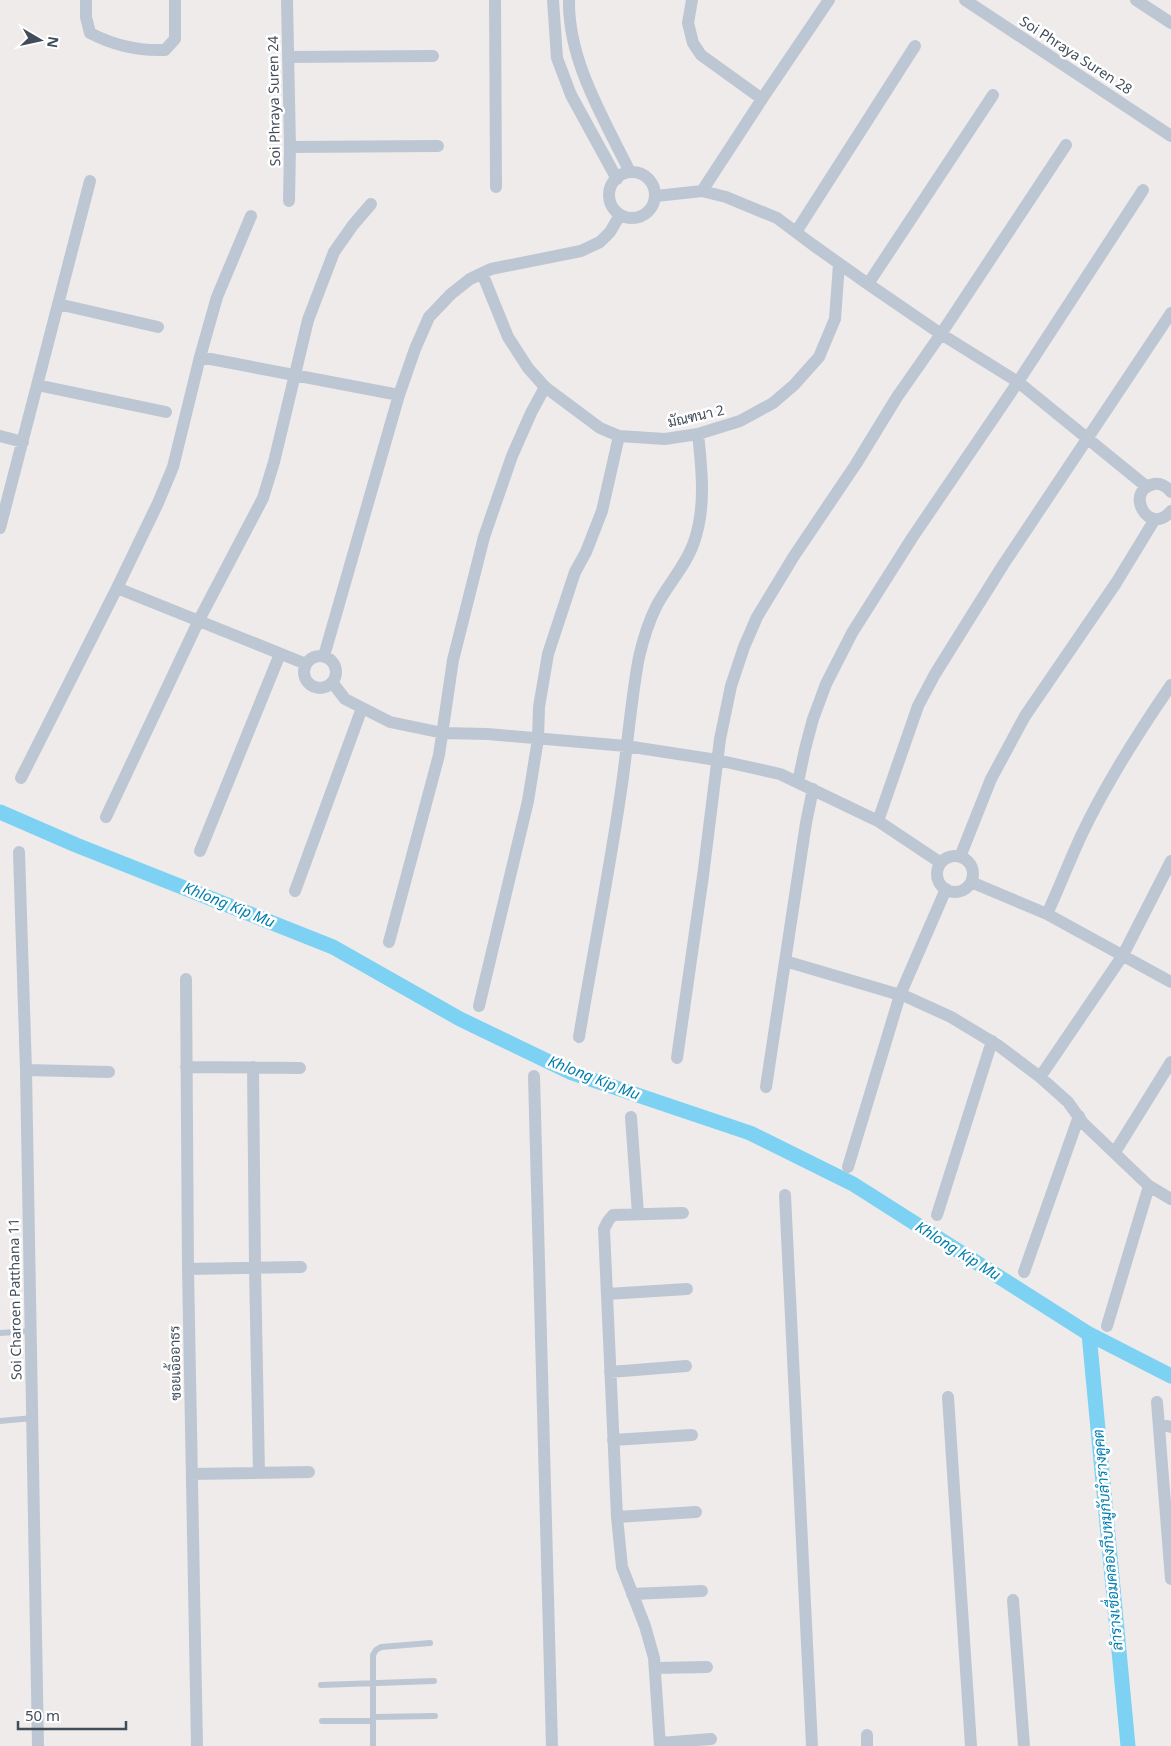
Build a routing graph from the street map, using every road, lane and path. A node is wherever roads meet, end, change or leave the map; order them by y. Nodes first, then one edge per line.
1 (86, 0) edge
2 (174, 0) edge
3 (287, 0) edge
4 (494, 0) edge
5 (553, 0) edge
6 (569, 0) edge
7 (692, 0) edge
8 (829, 0) edge
9 (965, 0) edge
10 (1136, 0) edge
11 (1171, 23) edge
12 (915, 46) dead end
13 (433, 56) dead end
14 (288, 57) junction
15 (993, 95) dead end
16 (762, 99) junction
17 (1171, 136) edge
18 (1066, 145) dead end
19 (438, 146) dead end
20 (290, 147) junction
21 (630, 172) junction
22 (617, 178) junction
23 (90, 181) dead end
24 (496, 187) dead end
25 (1143, 190) dead end
26 (702, 191) junction
27 (656, 196) junction
28 (289, 201) dead end
29 (371, 204) dead end
30 (620, 215) junction
31 (251, 216) dead end
32 (796, 232) junction
33 (839, 264) junction
34 (482, 274) junction
35 (868, 284) junction
36 (58, 304) junction
37 (1171, 314) edge
38 (158, 327) dead end
39 (941, 334) junction
40 (200, 357) junction
41 (294, 374) junction
42 (1018, 382) junction
43 (37, 385) junction
44 (545, 387) junction
45 (399, 395) junction
46 (166, 412) dead end
47 (698, 434) junction
48 (0, 436) edge
49 (619, 436) junction
50 (1088, 439) junction
51 (22, 442) junction
52 (1147, 487) junction
53 (1170, 488) edge
54 (1171, 512) edge
55 (1155, 519) junction
56 (0, 528) edge
57 (117, 588) junction
58 (198, 620) junction
59 (280, 654) junction
60 (324, 656) junction
61 (306, 664) junction
62 (332, 682) junction
63 (1171, 685) edge
64 (362, 708) junction
65 (443, 733) junction
66 (538, 740) junction
67 (626, 746) junction
68 (717, 760) junction
69 (21, 778) dead end
70 (798, 782) junction
71 (813, 788) junction
72 (106, 817) dead end
73 (878, 821) junction
74 (200, 851) dead end
75 (20, 852) dead end
76 (960, 857) junction
77 (1171, 861) edge
78 (941, 863) junction
79 (971, 882) junction
80 (946, 889) junction
81 (294, 891) dead end
82 (1047, 914) junction
83 (389, 942) dead end
84 (1123, 955) junction
85 (785, 961) junction
86 (186, 979) dead end
87 (1171, 982) edge
88 (900, 995) junction
89 (479, 1006) dead end
90 (579, 1037) dead end
91 (992, 1041) junction
92 (677, 1058) dead end
93 (1171, 1062) edge
94 (186, 1067) junction
95 (253, 1067) junction
96 (300, 1068) dead end
97 (26, 1070) junction
98 (108, 1072) dead end
99 (534, 1076) dead end
100 (1040, 1077) junction
101 (766, 1087) dead end
102 (631, 1116) dead end
103 (1078, 1116) junction
104 (1115, 1152) junction
105 (848, 1167) dead end
106 (1149, 1186) junction
107 (785, 1195) dead end
108 (1171, 1199) edge
109 (683, 1213) dead end
110 (638, 1214) junction
111 (937, 1215) dead end
112 (301, 1267) dead end
113 (254, 1268) junction
114 (188, 1269) junction
115 (1024, 1272) dead end
116 (687, 1289) dead end
117 (607, 1294) junction
118 (1107, 1326) dead end
119 (31, 1331) junction
120 (0, 1333) edge
121 (686, 1366) dead end
122 (610, 1372) junction
123 (948, 1397) dead end
124 (1157, 1402) dead end
125 (32, 1418) junction
126 (0, 1421) edge
127 (1165, 1426) edge
128 (692, 1434) dead end
129 (614, 1440) junction
130 (309, 1472) dead end
131 (259, 1473) junction
132 (192, 1474) junction
133 (696, 1512) dead end
134 (617, 1517) junction
135 (1171, 1579) edge
136 (702, 1591) dead end
137 (632, 1594) junction
138 (1013, 1600) dead end
139 (430, 1643) dead end
140 (707, 1667) dead end
141 (655, 1668) junction
142 (434, 1680) dead end
143 (373, 1683) junction
144 (321, 1684) dead end
145 (435, 1716) dead end
146 (373, 1719) junction
147 (322, 1721) dead end
148 (711, 1739) dead end
149 (660, 1744) edge
150 (38, 1746) edge
151 (197, 1746) edge
152 (373, 1746) edge
153 (552, 1746) edge
154 (812, 1746) edge
155 (971, 1746) edge
156 (1024, 1746) edge

1 - 2 street
3 - 14 street, Soi Phraya Suren 24
4 - 24 street
5 - 22 street
6 - 21 street
7 - 16 street
8 - 16 street
9 - 17 street, Soi Phraya Suren 28
10 - 11 street
12 - 32 street
13 - 14 street
14 - 20 street, Soi Phraya Suren 24
15 - 35 street
16 - 26 street
18 - 39 street
19 - 20 street
20 - 28 street, Soi Phraya Suren 24
21 - 22 street
21 - 27 street
22 - 30 street
23 - 36 street
25 - 42 street
26 - 27 street
26 - 32 street
27 - 30 street
29 - 41 street
30 - 34 street
31 - 40 street
32 - 33 street
33 - 35 street
33 - 47 street, มัณฑนา 2
34 - 44 street, มัณฑนา 2
34 - 45 street
35 - 39 street
36 - 38 street
36 - 43 street
37 - 50 street
39 - 42 street
39 - 68 street
40 - 41 street
40 - 57 street
41 - 45 street
41 - 58 street
42 - 50 street
42 - 70 street
43 - 46 street
43 - 51 street
44 - 49 street, มัณฑนา 2
44 - 65 street
45 - 60 street
47 - 49 street, มัณฑนา 2
47 - 67 street
48 - 51 street
49 - 66 street
50 - 52 street
50 - 73 street
51 - 56 street
52 - 53 street
52 - 55 street
54 - 55 street
55 - 76 street
57 - 58 street
57 - 69 street
58 - 59 street
58 - 72 street
59 - 61 street
59 - 74 street
60 - 61 street
60 - 62 street
61 - 62 street
62 - 64 street
63 - 82 street
64 - 65 street
64 - 81 street
65 - 66 street
65 - 83 street
66 - 67 street
66 - 89 street
67 - 68 street
67 - 90 street
68 - 70 street
68 - 92 street
70 - 71 street
71 - 73 street
71 - 85 street
73 - 78 street
75 - 97 street, Soi Charoen Patthana 11
76 - 78 street
76 - 79 street
77 - 84 street
78 - 80 street
79 - 80 street
79 - 82 street
80 - 88 street
82 - 84 street
84 - 87 street
84 - 100 street
85 - 88 street
85 - 101 street
86 - 94 street, ซอยเอิ้ออาธร
88 - 91 street
88 - 105 street
91 - 100 street
91 - 111 street
93 - 104 street
94 - 95 street
94 - 114 street, ซอยเอิ้ออาธร
95 - 96 street
95 - 113 street
97 - 98 street
97 - 119 street, Soi Charoen Patthana 11
99 - 153 street
100 - 103 street
102 - 110 street
103 - 104 street
103 - 115 street
104 - 106 street
106 - 108 street
106 - 118 street
107 - 154 street
109 - 110 street
110 - 117 street
112 - 113 street
113 - 114 street
113 - 131 street
114 - 132 street, ซอยเอิ้ออาธร
116 - 117 street
117 - 122 street
119 - 120 lane
119 - 125 street, Soi Charoen Patthana 11
121 - 122 street
122 - 129 street
123 - 155 street
124 - 127 street
125 - 126 lane
125 - 150 street, Soi Charoen Patthana 11
127 - 135 street
128 - 129 street
129 - 134 street
130 - 131 street
131 - 132 street
132 - 151 street, ซอยเอิ้ออาธร
133 - 134 street
134 - 137 street
136 - 137 street
137 - 141 street
138 - 156 street
139 - 143 lane
140 - 141 street
141 - 149 street
142 - 143 lane
143 - 144 lane
143 - 146 lane
145 - 146 lane
146 - 147 lane
146 - 152 lane
148 - 149 street

